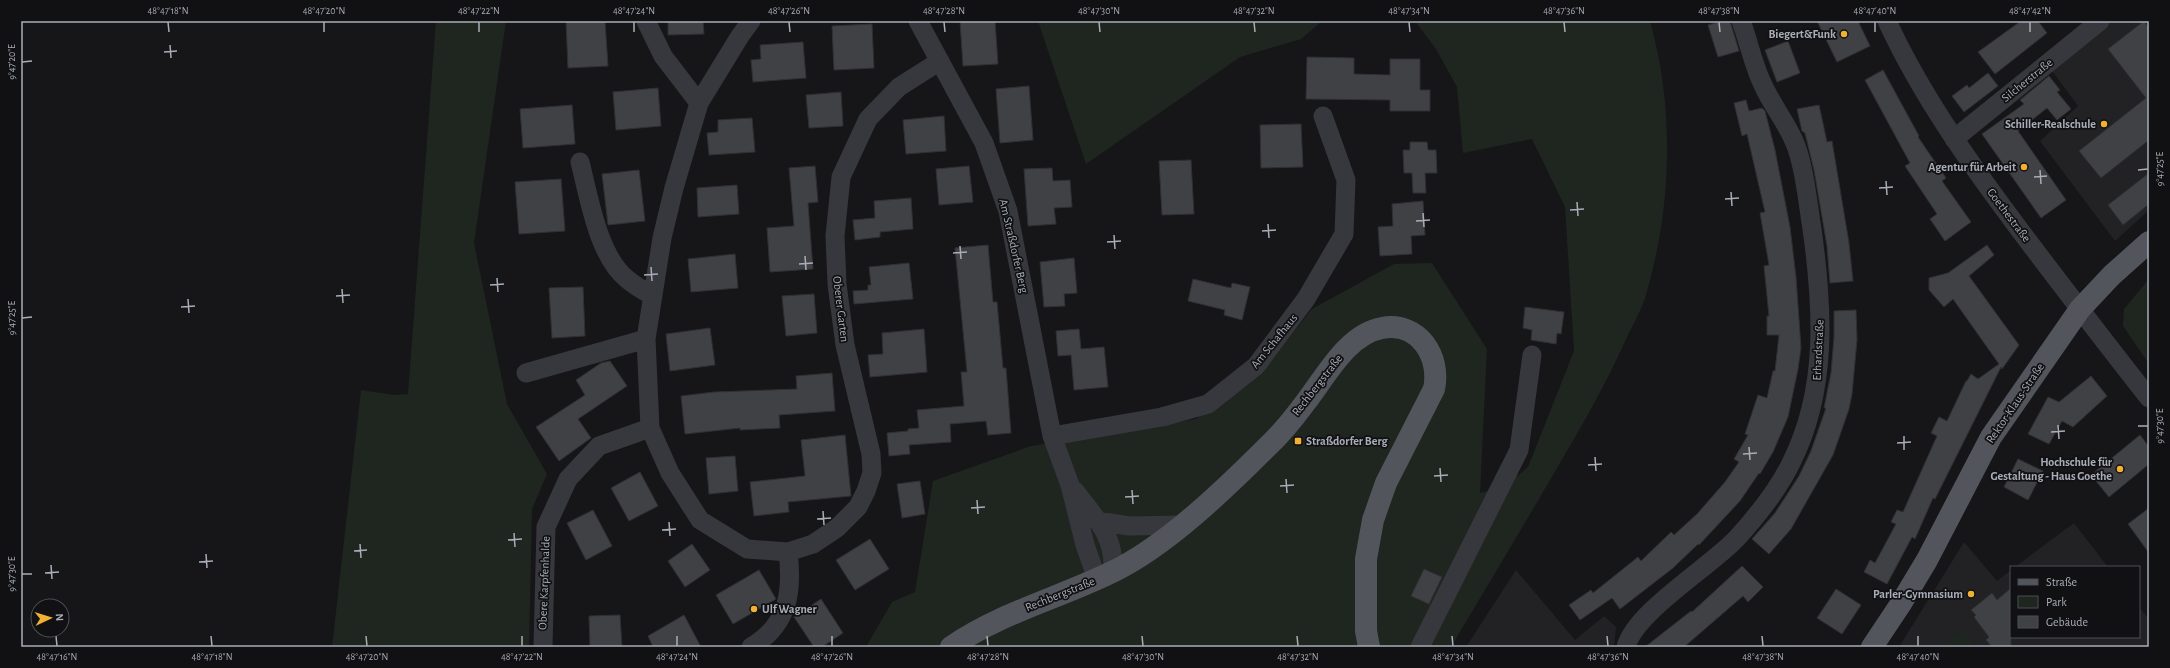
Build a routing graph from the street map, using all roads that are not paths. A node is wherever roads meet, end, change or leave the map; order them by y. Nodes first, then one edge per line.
1 (646, 21) edge
2 (751, 21) edge
3 (918, 21) edge
4 (1741, 21) edge
5 (1887, 21) edge
6 (2100, 21) edge
7 (940, 61) junction
8 (699, 103) junction
9 (1323, 116) dead end
10 (1954, 139) junction
11 (580, 162) dead end
12 (2149, 242) edge
13 (653, 296) junction
14 (2080, 309) junction
15 (646, 339) junction
16 (1532, 355) dead end
17 (526, 373) dead end
18 (2149, 398) edge
19 (650, 428) junction
20 (1052, 436) junction
21 (1070, 485) junction
22 (1098, 521) junction
23 (1182, 525) junction
24 (788, 552) junction
25 (1105, 575) junction
26 (543, 647) edge
27 (751, 647) edge
28 (951, 647) edge
29 (1369, 647) edge
30 (1420, 647) edge
31 (1626, 647) edge
32 (1872, 647) edge

1 - 8 street
2 - 8 street, Oberer Garten
3 - 7 street, Am Straßdorfer Berg
4 - 31 street, Erhardstraße
5 - 10 street, Goethestraße
6 - 10 street, Silcherstraße
7 - 20 street, Am Straßdorfer Berg
7 - 24 street, Oberer Garten
8 - 13 street, Oberer Garten
9 - 20 street, Am Schafhaus
10 - 14 street, Goethestraße
11 - 13 street
12 - 14 main road, Rektor-Klaus-Straße
13 - 15 street, Oberer Garten
14 - 18 street, Goethestraße
14 - 32 main road, Rektor-Klaus-Straße
15 - 17 street
15 - 19 street, Oberer Garten
16 - 30 street
19 - 24 street, Oberer Garten
19 - 26 street, Obere Karpfenhalde
20 - 21 street, Am Straßdorfer Berg
21 - 22 street, Am Straßdorfer Berg
21 - 25 street, Am Straßdorfer Berg
22 - 23 street
22 - 25 street, Am Straßdorfer Berg
23 - 25 main road, Rechbergstraße
23 - 29 main road, Rechbergstraße
24 - 27 street
25 - 28 main road, Rechbergstraße

